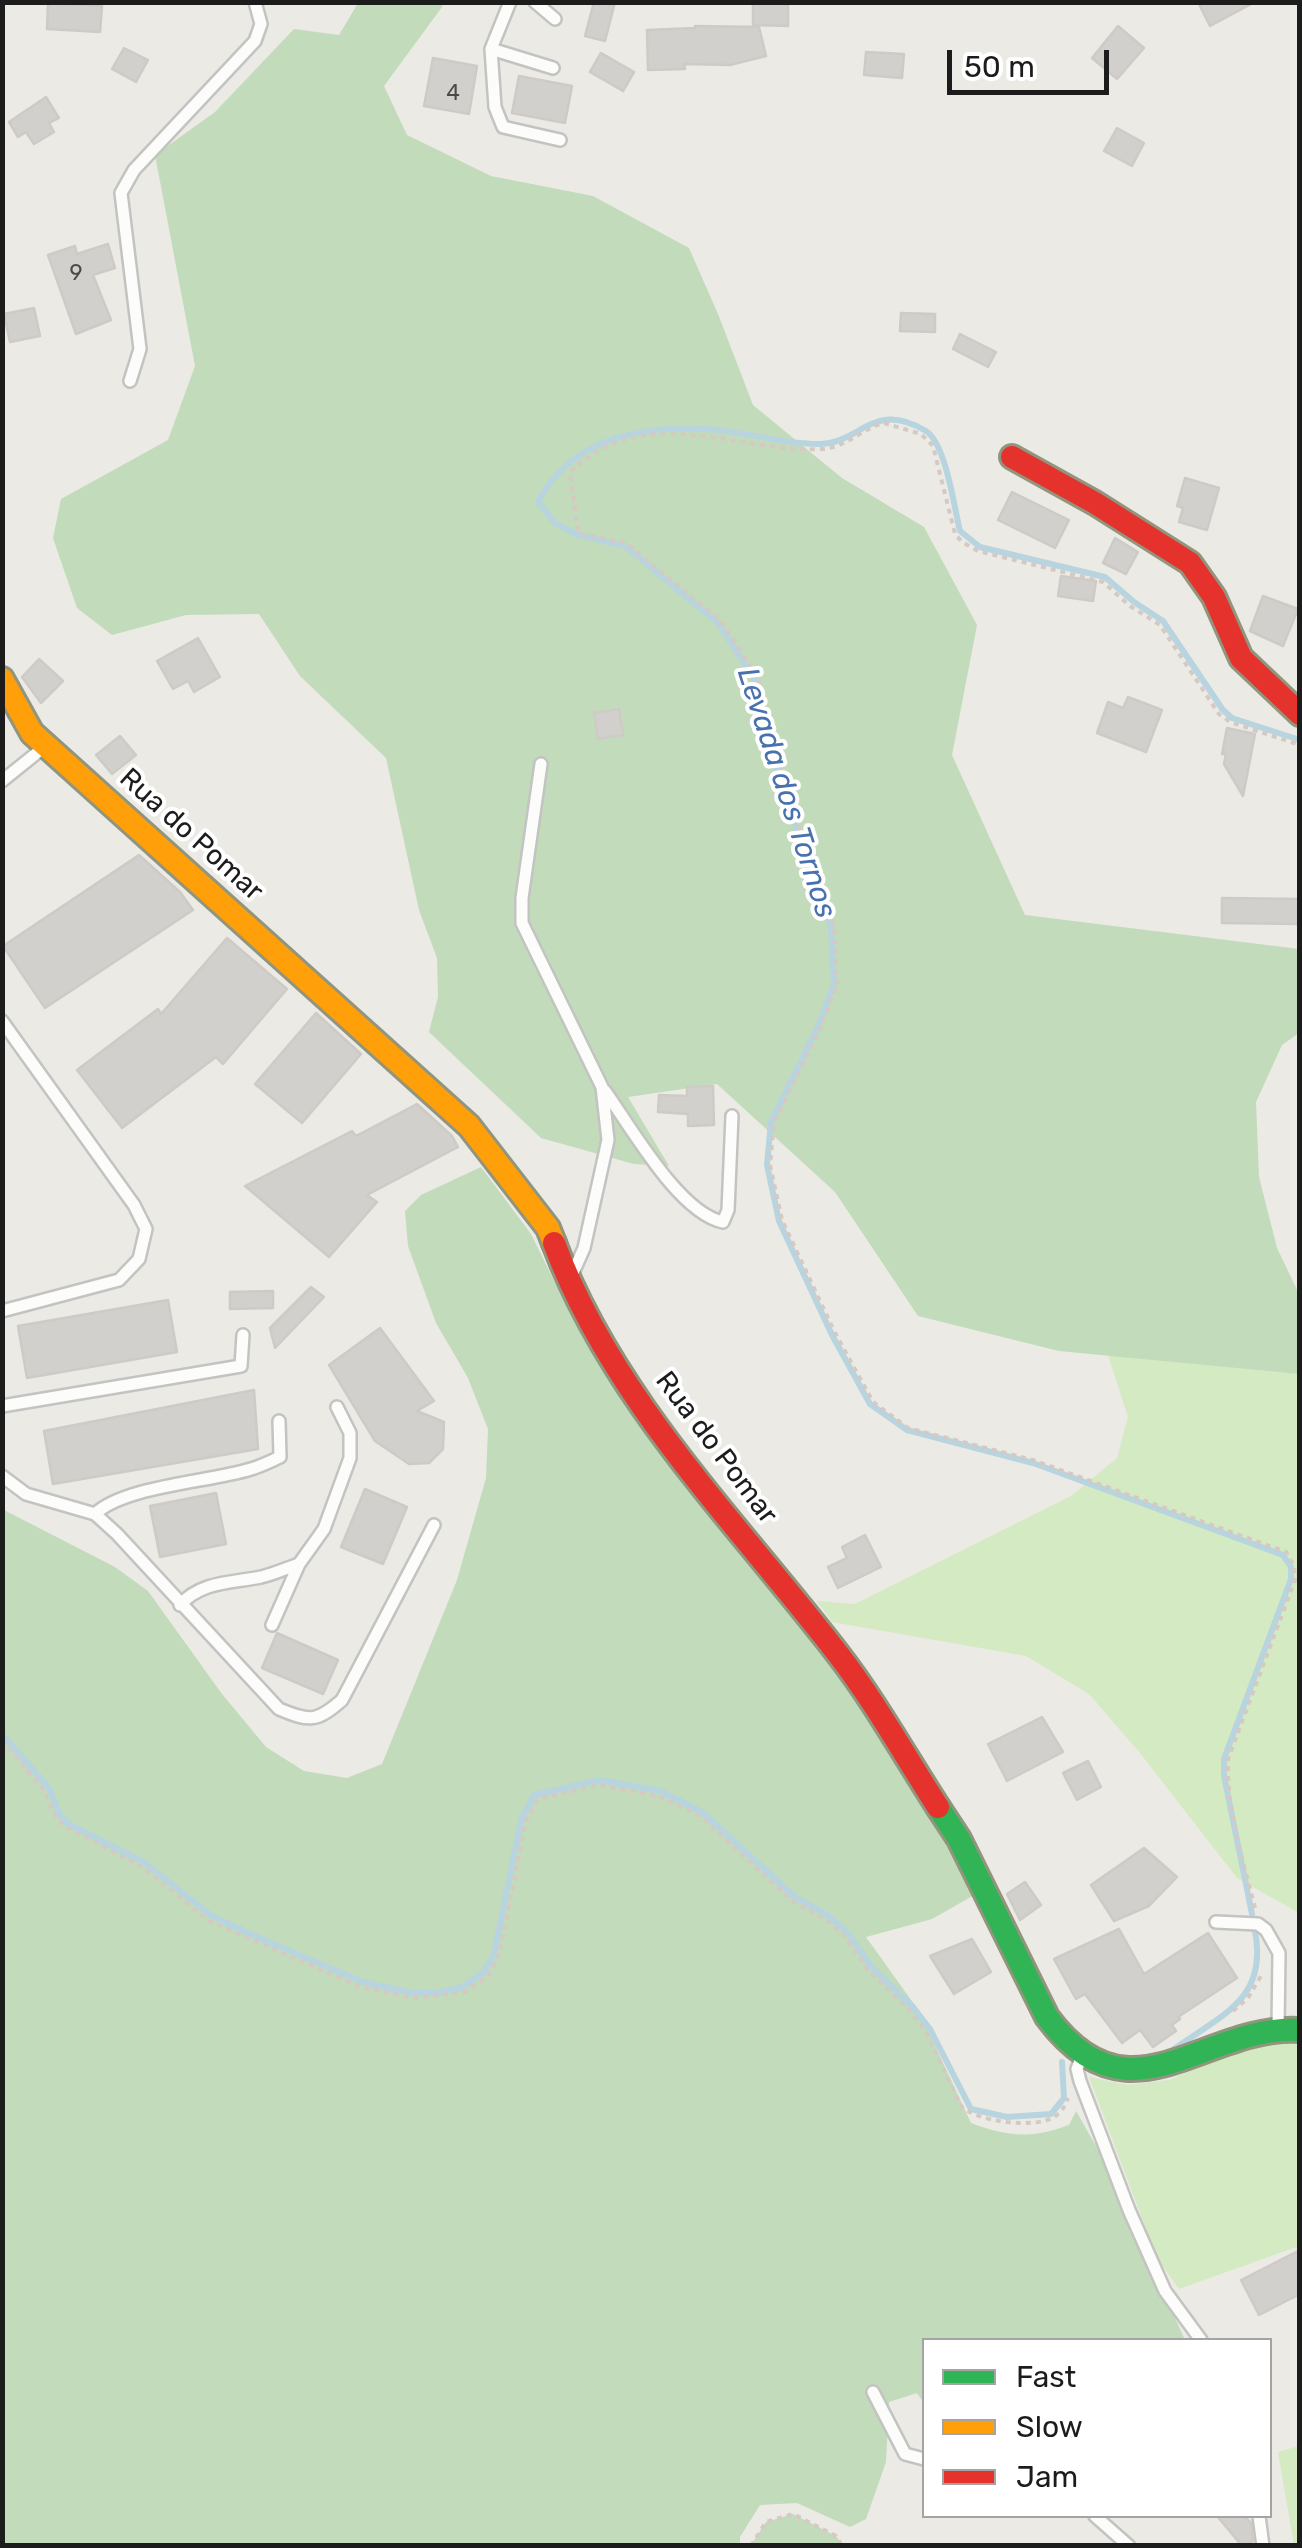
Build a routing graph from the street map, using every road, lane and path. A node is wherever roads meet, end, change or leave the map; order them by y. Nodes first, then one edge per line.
1 (256, 2) edge
2 (510, 2) edge
3 (535, 2) edge
4 (555, 19) dead end
5 (491, 49) junction
6 (553, 68) dead end
7 (560, 140) dead end
8 (130, 381) dead end
9 (1012, 457) dead end
10 (2, 679) edge
11 (1300, 714) edge
12 (1300, 745) edge
13 (46, 746) junction
14 (541, 764) dead end
15 (2, 781) edge
16 (2, 1020) edge
17 (602, 1088) junction
18 (732, 1116) dead end
19 (569, 1284) junction
20 (2, 1310) edge
21 (243, 1335) dead end
22 (2, 1406) edge
23 (338, 1407) dead end
24 (279, 1421) dead end
25 (2, 1476) edge
26 (94, 1514) junction
27 (434, 1525) dead end
28 (299, 1564) junction
29 (180, 1605) junction
30 (272, 1626) dead end
31 (2, 1740) edge
32 (1216, 1922) dead end
33 (1258, 1924) junction
34 (1261, 1976) dead end
35 (1233, 2010) dead end
36 (1289, 2029) edge
37 (1080, 2061) junction
38 (1200, 2338) edge
39 (874, 2392) dead end
40 (922, 2458) edge
41 (1097, 2518) edge
42 (1259, 2518) edge
43 (750, 2546) edge
44 (842, 2546) edge
45 (1129, 2546) edge
46 (1263, 2546) edge

1 - 8 lane
2 - 5 lane
3 - 4 lane
5 - 6 lane
5 - 7 lane
9 - 11 street
10 - 13 street, Rua do Pomar
12 - 33 path
13 - 15 lane
13 - 19 street, Rua do Pomar
14 - 17 lane
16 - 20 lane
17 - 18 lane
17 - 19 lane
19 - 37 street, Rua do Pomar
21 - 22 lane
23 - 28 lane
24 - 26 lane
25 - 26 lane
26 - 29 lane
27 - 29 lane
28 - 29 lane
28 - 30 lane
31 - 37 path
32 - 33 lane
33 - 36 lane
34 - 35 path
36 - 37 street, Rua do Pomar
37 - 38 lane
39 - 40 lane
41 - 45 lane
42 - 46 lane
43 - 44 path

